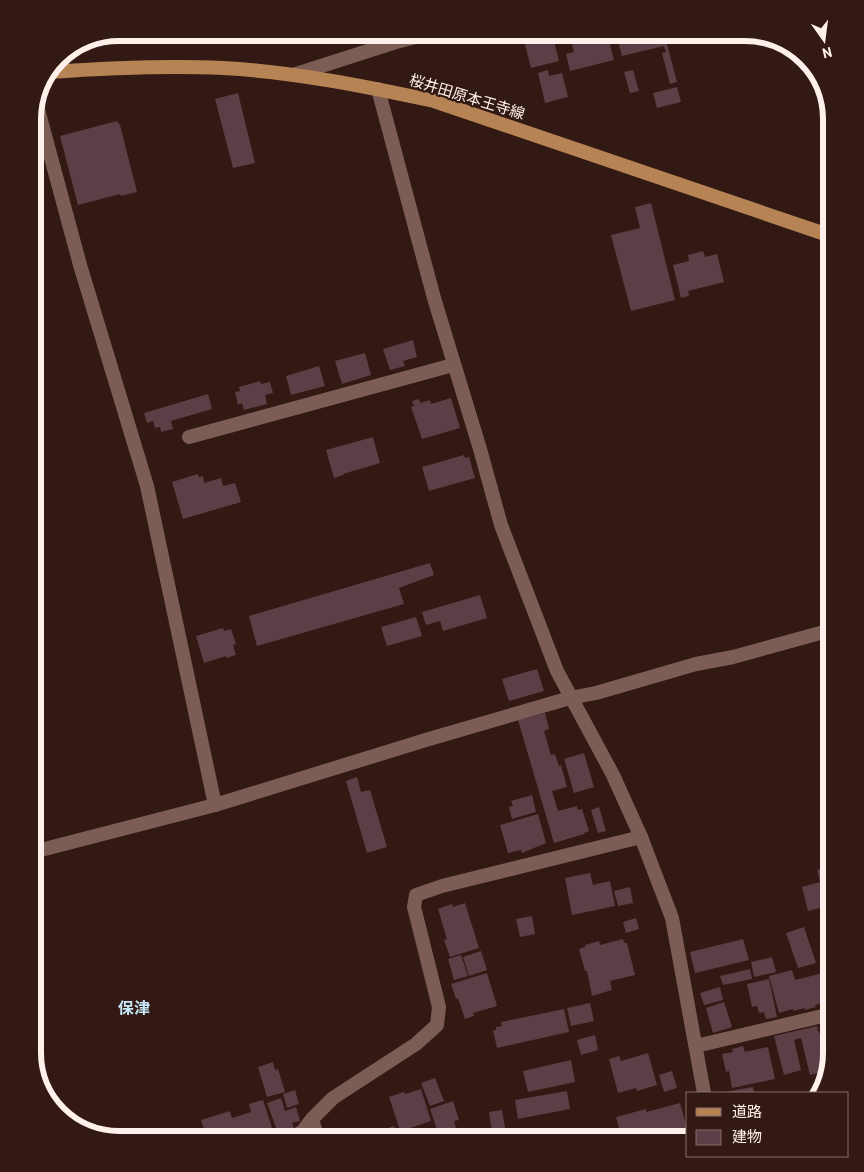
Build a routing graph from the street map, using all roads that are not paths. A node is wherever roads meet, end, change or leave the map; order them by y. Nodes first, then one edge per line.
1 (383, 41) edge
2 (58, 71) edge
3 (293, 75) junction
4 (378, 89) junction
5 (41, 121) edge
6 (823, 233) edge
7 (453, 365) junction
8 (190, 437) dead end
9 (823, 632) edge
10 (570, 698) junction
11 (215, 805) junction
12 (641, 837) junction
13 (41, 850) edge
14 (823, 1016) edge
15 (696, 1046) junction
16 (704, 1092) edge
17 (312, 1119) junction
18 (303, 1131) edge
19 (316, 1131) edge

1 - 3 street
2 - 3 main road, 桜井田原本王寺線
3 - 4 main road, 桜井田原本王寺線
4 - 6 main road, 桜井田原本王寺線
4 - 7 street
5 - 11 street
7 - 8 street
7 - 10 street
9 - 10 street
10 - 11 street
10 - 12 street
11 - 13 street
12 - 15 street
12 - 17 street
14 - 15 street
15 - 16 street
17 - 18 street
17 - 19 street

